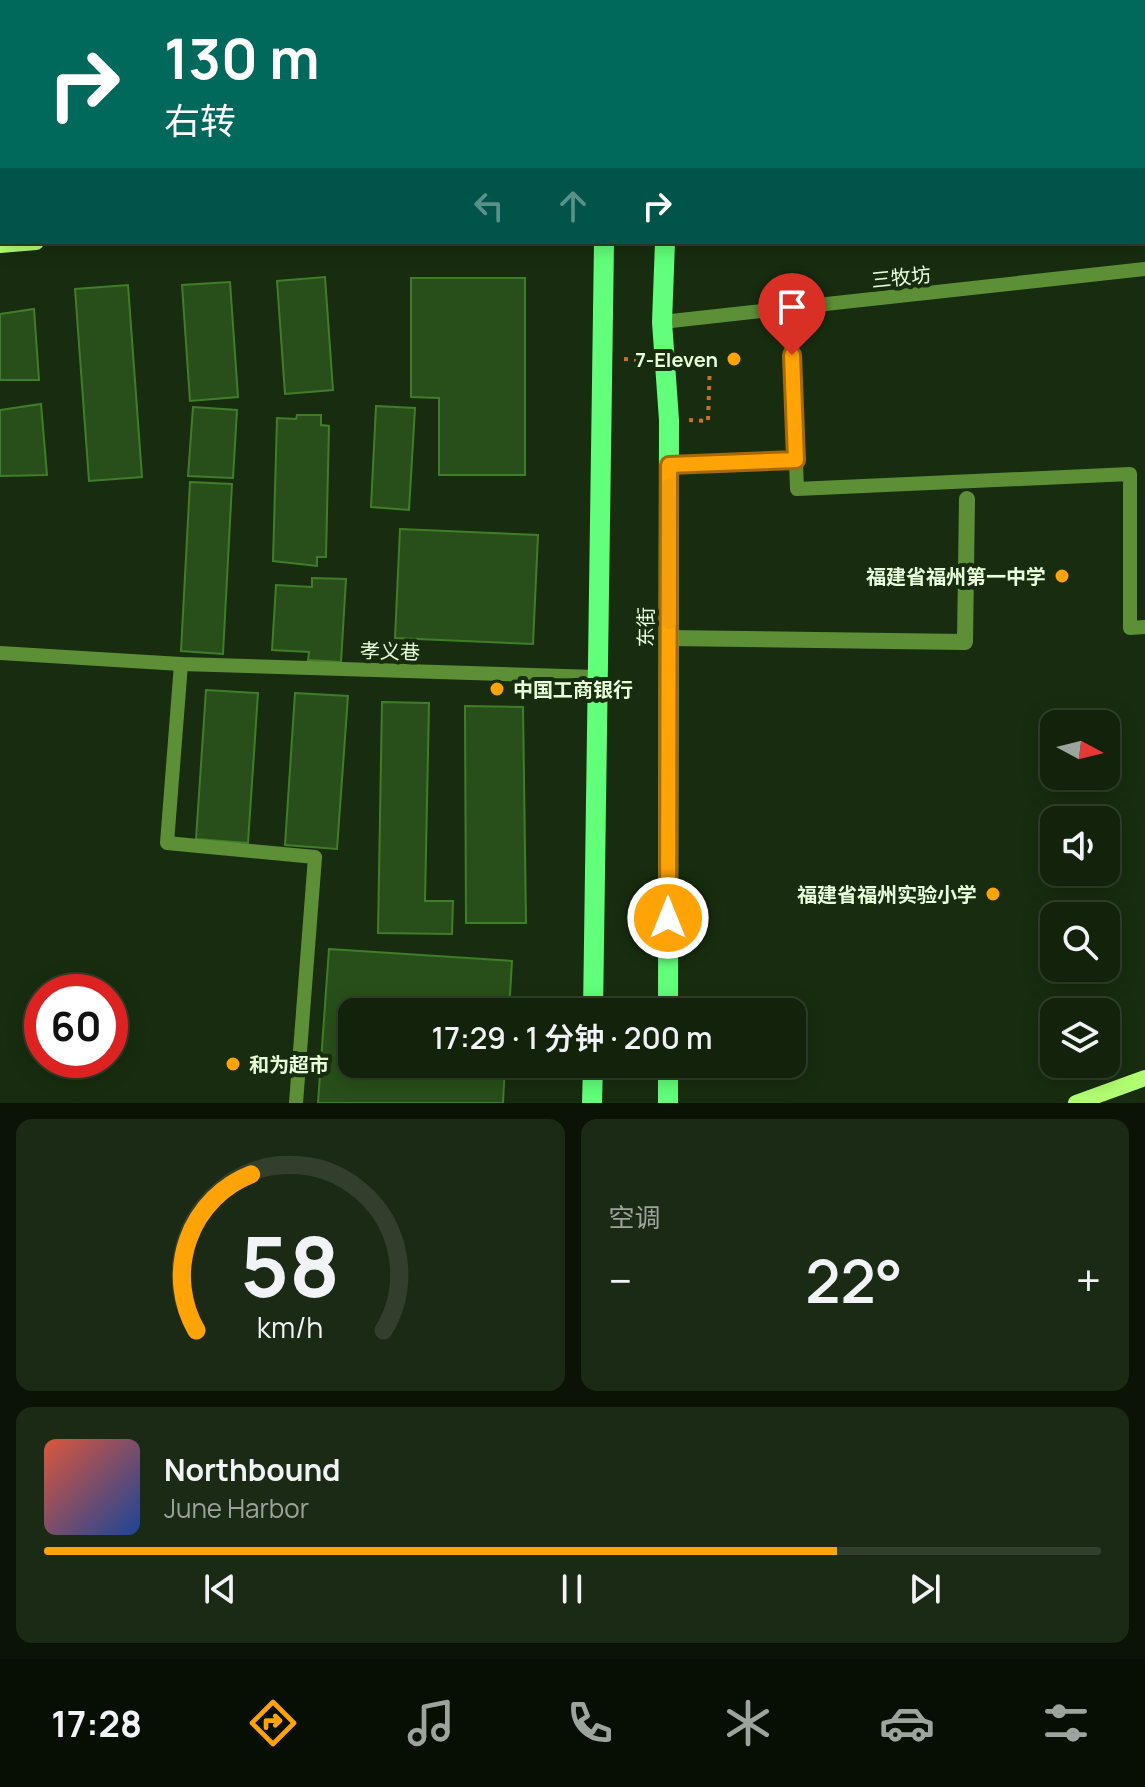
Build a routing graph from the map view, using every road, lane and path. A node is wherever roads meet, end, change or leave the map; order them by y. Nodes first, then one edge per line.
1 (604, 244) edge
2 (665, 244) edge
3 (1145, 269) edge
4 (662, 322) junction
5 (791, 329) dead end
6 (710, 362) dead end
7 (669, 420) junction
8 (796, 460) junction
9 (669, 465) junction
10 (967, 499) dead end
11 (1145, 627) edge
12 (669, 638) junction
13 (0, 653) edge
14 (181, 664) junction
15 (597, 677) junction
16 (593, 998) edge
17 (668, 998) edge
18 (593, 1078) edge
19 (668, 1078) edge
20 (1145, 1078) edge
21 (296, 1103) edge
22 (592, 1103) edge
23 (668, 1103) edge
24 (1076, 1103) edge

1 - 15 main road
2 - 4 main road, 东街
3 - 4 lane, 三牧坊
4 - 7 main road, 东街
5 - 8 lane
6 - 7 path
7 - 9 main road, 东街
8 - 9 lane
8 - 11 lane
9 - 12 main road, 东街
10 - 12 street
12 - 17 main road, 东街
13 - 14 lane, 孝义巷
14 - 15 lane, 孝义巷
14 - 21 lane
15 - 16 main road
18 - 22 main road
19 - 23 main road
20 - 24 street

